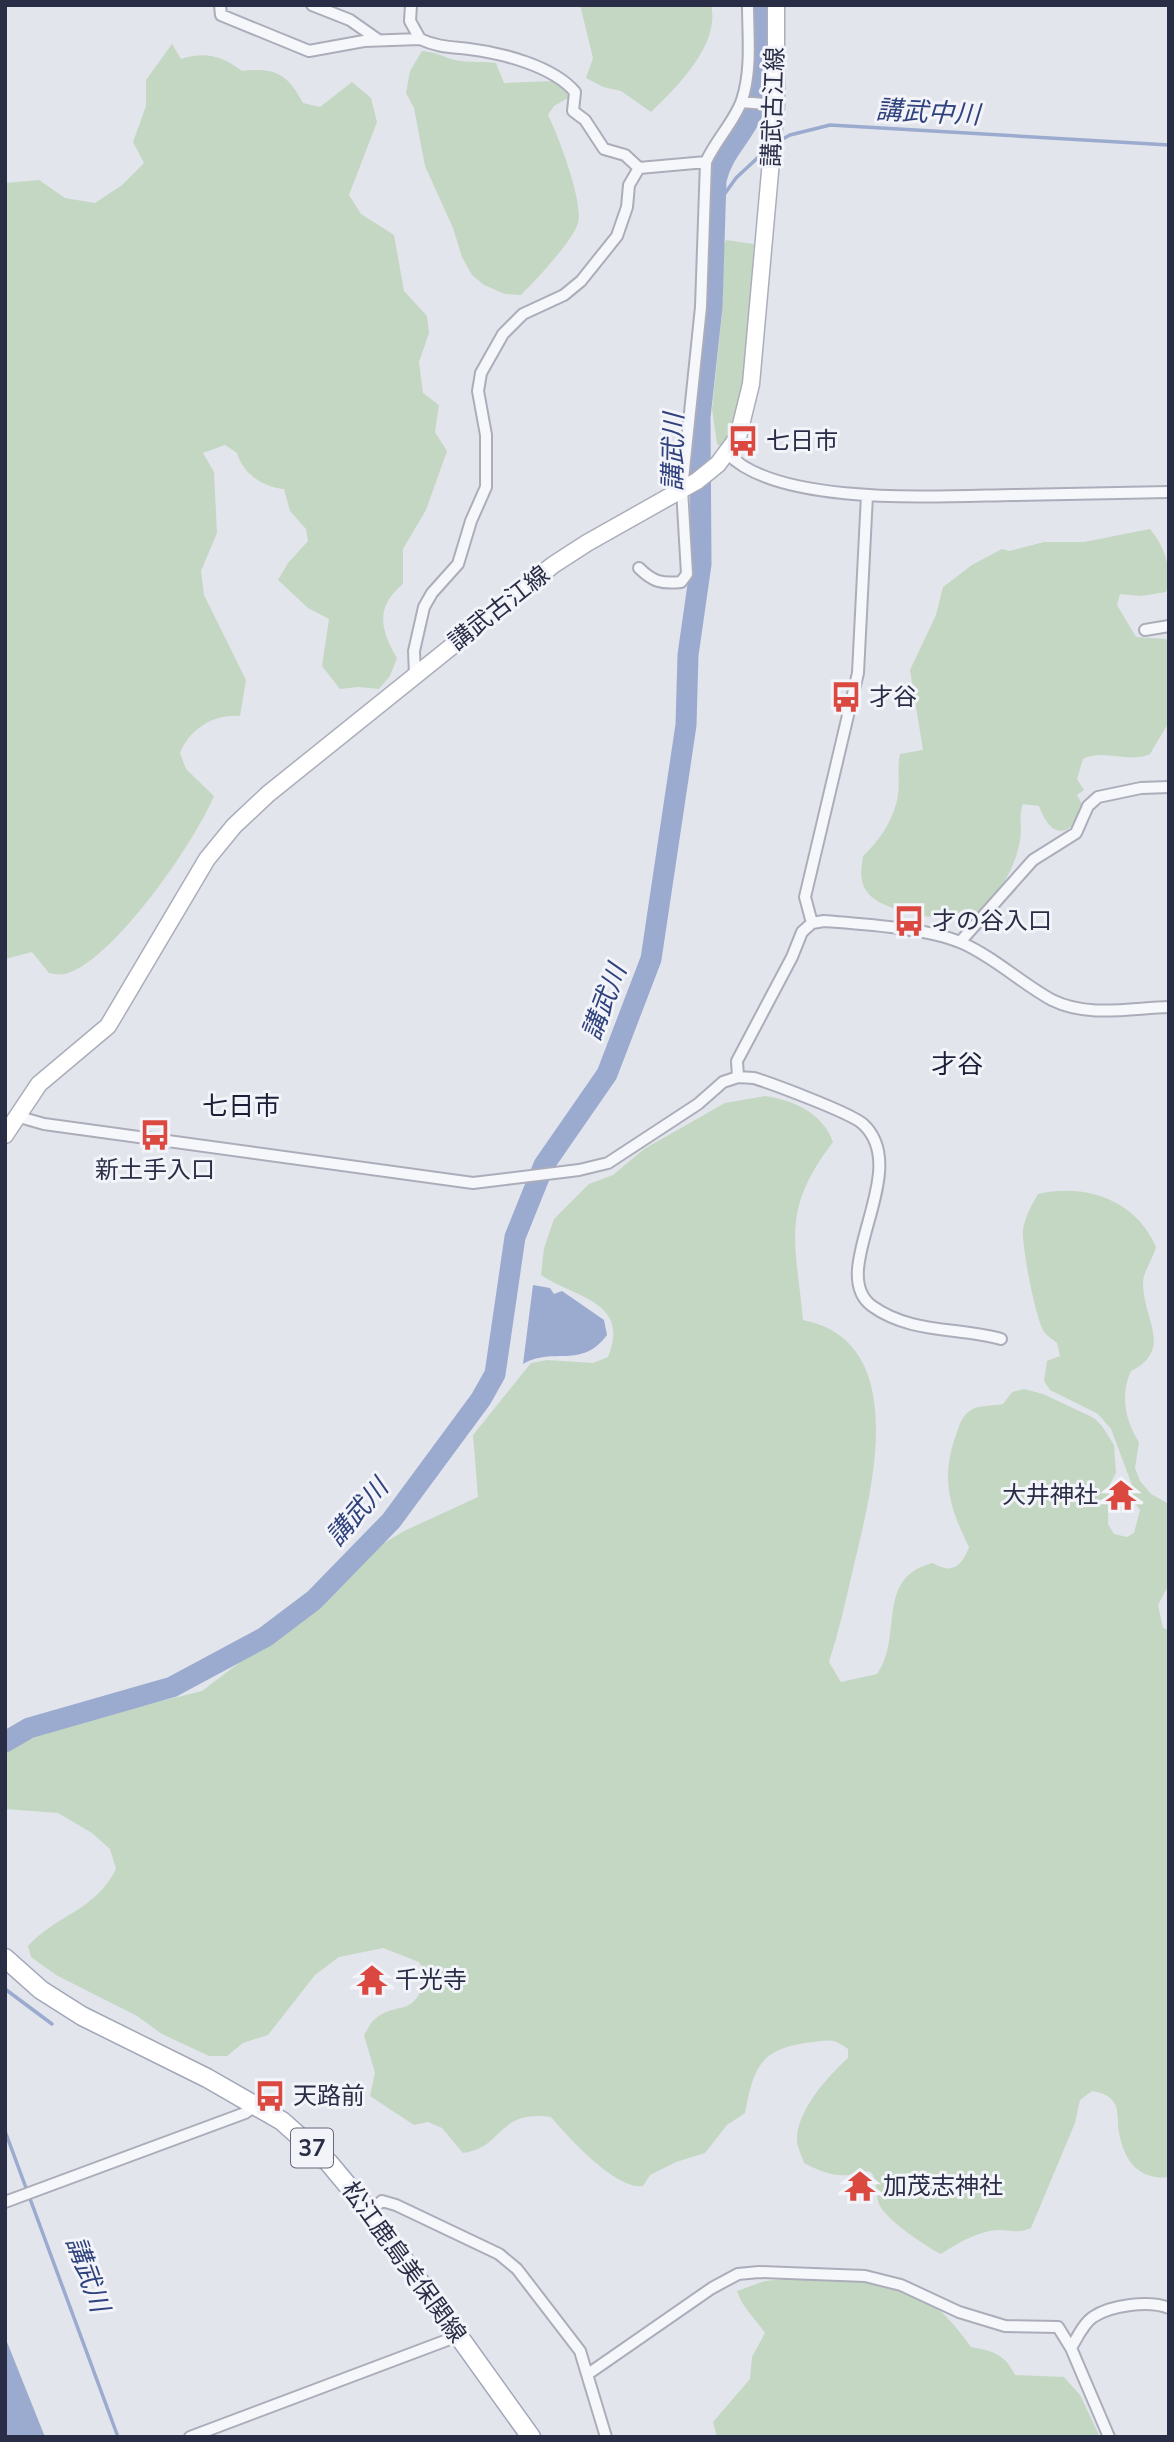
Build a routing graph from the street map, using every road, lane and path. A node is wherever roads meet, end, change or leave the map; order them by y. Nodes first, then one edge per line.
1 (220, 5) edge
2 (312, 5) edge
3 (411, 5) edge
4 (748, 5) edge
5 (776, 5) edge
6 (377, 39) junction
7 (420, 39) junction
8 (744, 103) junction
9 (769, 104) junction
10 (706, 162) junction
11 (639, 168) junction
12 (723, 459) junction
13 (685, 488) junction
14 (1169, 492) edge
15 (867, 495) junction
16 (639, 568) dead end
17 (1169, 626) edge
18 (1145, 629) dead end
19 (415, 675) junction
20 (1169, 787) edge
21 (812, 923) junction
22 (960, 942) junction
23 (1169, 1007) edge
24 (738, 1077) junction
25 (16, 1116) junction
26 (5, 1135) edge
27 (1001, 1339) dead end
28 (5, 1958) edge
29 (257, 2105) junction
30 (5, 2202) edge
31 (369, 2211) junction
32 (1169, 2308) edge
33 (458, 2336) junction
34 (1071, 2348) junction
35 (589, 2374) junction
36 (190, 2437) edge
37 (531, 2437) edge
38 (606, 2437) edge
39 (1109, 2437) edge

1 - 6 street
2 - 6 street
3 - 7 street
4 - 8 street
5 - 9 main road, 講武古江線
6 - 7 street
7 - 11 street
8 - 9 street
8 - 10 street
9 - 12 main road, 講武古江線
10 - 11 street
10 - 13 street
11 - 19 street
12 - 13 main road, 講武古江線
12 - 15 street
13 - 16 street
13 - 19 main road, 講武古江線
14 - 15 street
15 - 21 street
17 - 18 street
19 - 25 main road, 講武古江線
20 - 22 street
21 - 22 street
21 - 24 street
22 - 23 street
24 - 25 street
24 - 27 street
25 - 26 main road, 講武古江線
28 - 29 main road, 松江鹿島美保関線 / 37
29 - 30 street
29 - 31 main road, 松江鹿島美保関線 / 37
31 - 33 main road, 松江鹿島美保関線 / 37
31 - 35 street
32 - 34 street
33 - 36 street
33 - 37 main road, 松江鹿島美保関線 / 37
34 - 35 street
34 - 39 street
35 - 38 street

